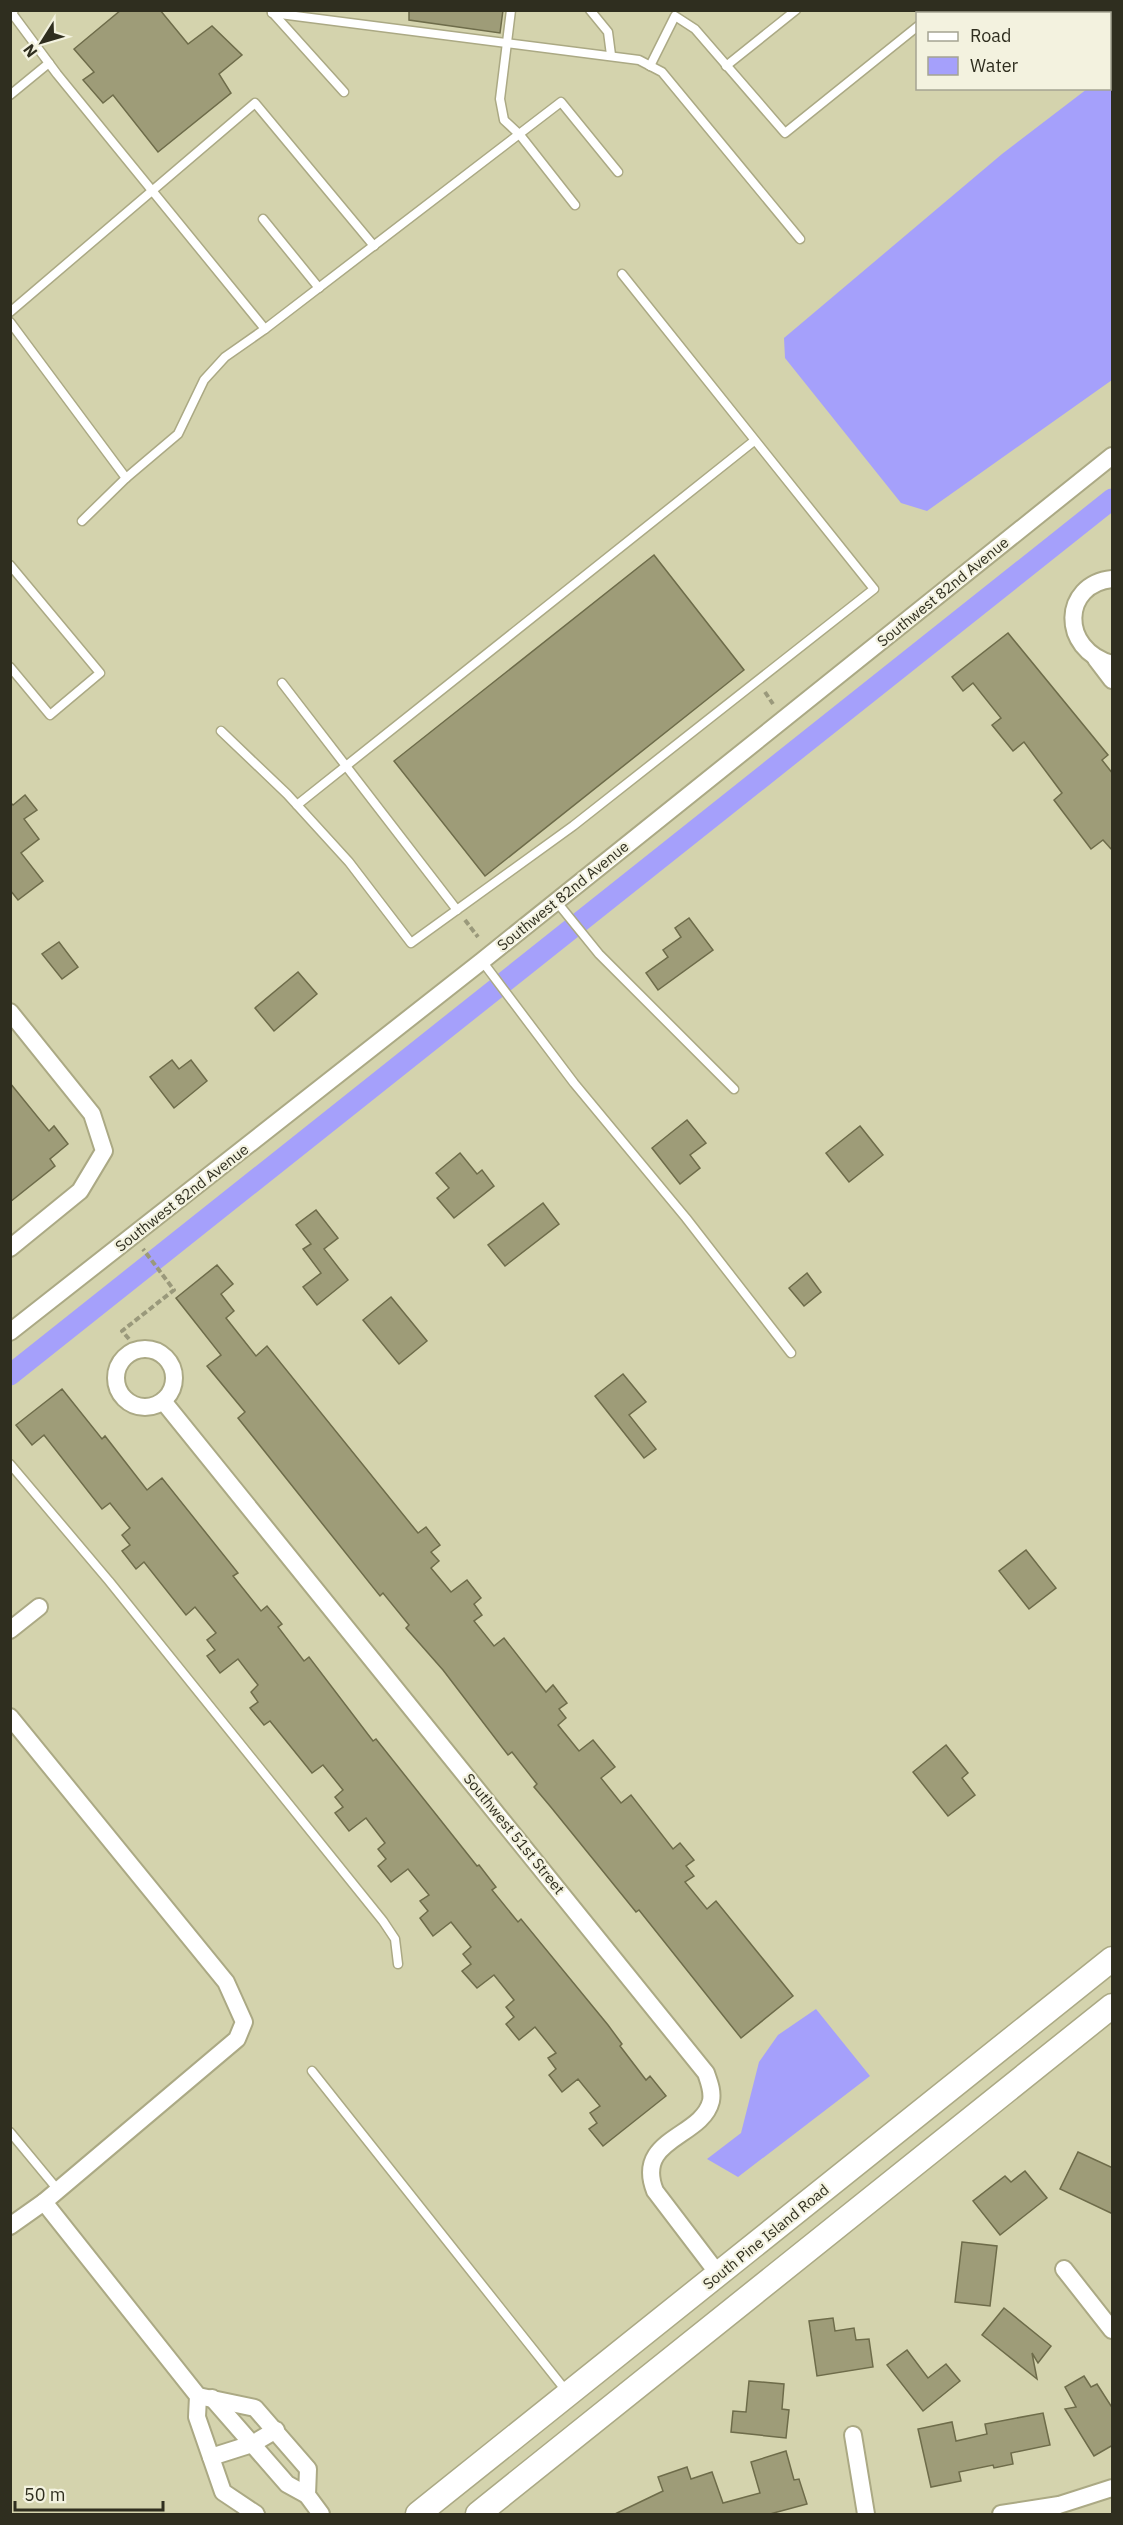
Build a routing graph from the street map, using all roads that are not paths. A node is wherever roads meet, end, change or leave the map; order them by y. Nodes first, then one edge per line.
1 (14, 10) edge
2 (511, 10) edge
3 (590, 10) edge
4 (796, 10) edge
5 (272, 12) edge
6 (676, 13) edge
7 (916, 28) edge
8 (506, 42) junction
9 (611, 55) junction
10 (49, 63) junction
11 (650, 66) junction
12 (726, 66) junction
13 (344, 92) dead end
14 (10, 95) edge
15 (520, 135) junction
16 (618, 171) dead end
17 (153, 191) junction
18 (575, 205) dead end
19 (263, 219) dead end
20 (800, 239) dead end
21 (374, 246) junction
22 (622, 274) dead end
23 (319, 288) junction
24 (10, 312) edge
25 (10, 322) edge
26 (266, 328) junction
27 (754, 441) junction
28 (1113, 456) edge
29 (126, 478) junction
30 (82, 522) dead end
31 (11, 567) edge
32 (1113, 579) edge
33 (1096, 659) junction
34 (1113, 664) edge
35 (10, 668) edge
36 (1113, 680) edge
37 (282, 682) dead end
38 (220, 731) dead end
39 (346, 766) junction
40 (297, 806) junction
41 (556, 901) junction
42 (457, 910) junction
43 (482, 961) junction
44 (10, 1012) edge
45 (734, 1089) dead end
46 (10, 1248) edge
47 (10, 1332) edge
48 (791, 1353) dead end
49 (163, 1401) dead end
50 (10, 1464) edge
51 (39, 1607) dead end
52 (10, 1630) edge
53 (10, 1717) edge
54 (1113, 1959) edge
55 (398, 1964) dead end
56 (1113, 2006) edge
57 (312, 2071) dead end
58 (10, 2132) edge
59 (58, 2190) junction
60 (44, 2202) junction
61 (10, 2226) edge
62 (1064, 2269) dead end
63 (719, 2275) junction
64 (1113, 2330) edge
65 (569, 2395) junction
66 (205, 2397) junction
67 (276, 2430) junction
68 (853, 2435) dead end
69 (252, 2444) junction
70 (211, 2457) junction
71 (1113, 2488) edge
72 (307, 2495) junction
73 (256, 2514) edge
74 (321, 2514) edge
75 (418, 2514) edge
76 (478, 2514) edge
77 (866, 2514) edge
78 (1001, 2514) edge

1 - 10 lane
2 - 8 lane
3 - 9 lane
4 - 12 lane
5 - 8 lane
5 - 13 lane
6 - 11 lane
6 - 12 lane
7 - 12 lane
8 - 9 lane
8 - 15 lane
9 - 11 lane
10 - 14 lane
10 - 17 lane
11 - 20 lane
15 - 16 lane
15 - 18 lane
15 - 21 lane
17 - 21 lane
17 - 24 lane
17 - 26 lane
19 - 23 lane
21 - 23 lane
22 - 27 lane
23 - 26 lane
25 - 29 lane
26 - 29 lane
27 - 39 lane
27 - 42 lane
28 - 41 street, Southwest 82nd Avenue
29 - 30 lane
31 - 35 lane
32 - 33 street
33 - 34 street
33 - 36 street
37 - 39 lane
38 - 40 lane
39 - 40 lane
39 - 42 lane
40 - 42 lane
41 - 43 street, Southwest 82nd Avenue
41 - 45 lane
43 - 47 street, Southwest 82nd Avenue
43 - 48 lane
44 - 46 street
49 - 63 street, Southwest 51st Street
50 - 55 lane
51 - 52 street
53 - 59 street
54 - 63 main road, South Pine Island Road
56 - 76 main road
57 - 65 lane
58 - 59 lane
59 - 60 street
60 - 61 street
60 - 66 street
62 - 64 street
63 - 65 main road, South Pine Island Road
65 - 75 main road, South Pine Island Road
66 - 67 street
66 - 69 street
66 - 70 street
67 - 69 street
67 - 72 street
68 - 77 street
69 - 70 street
69 - 72 street
70 - 73 street
71 - 78 street
72 - 74 street

